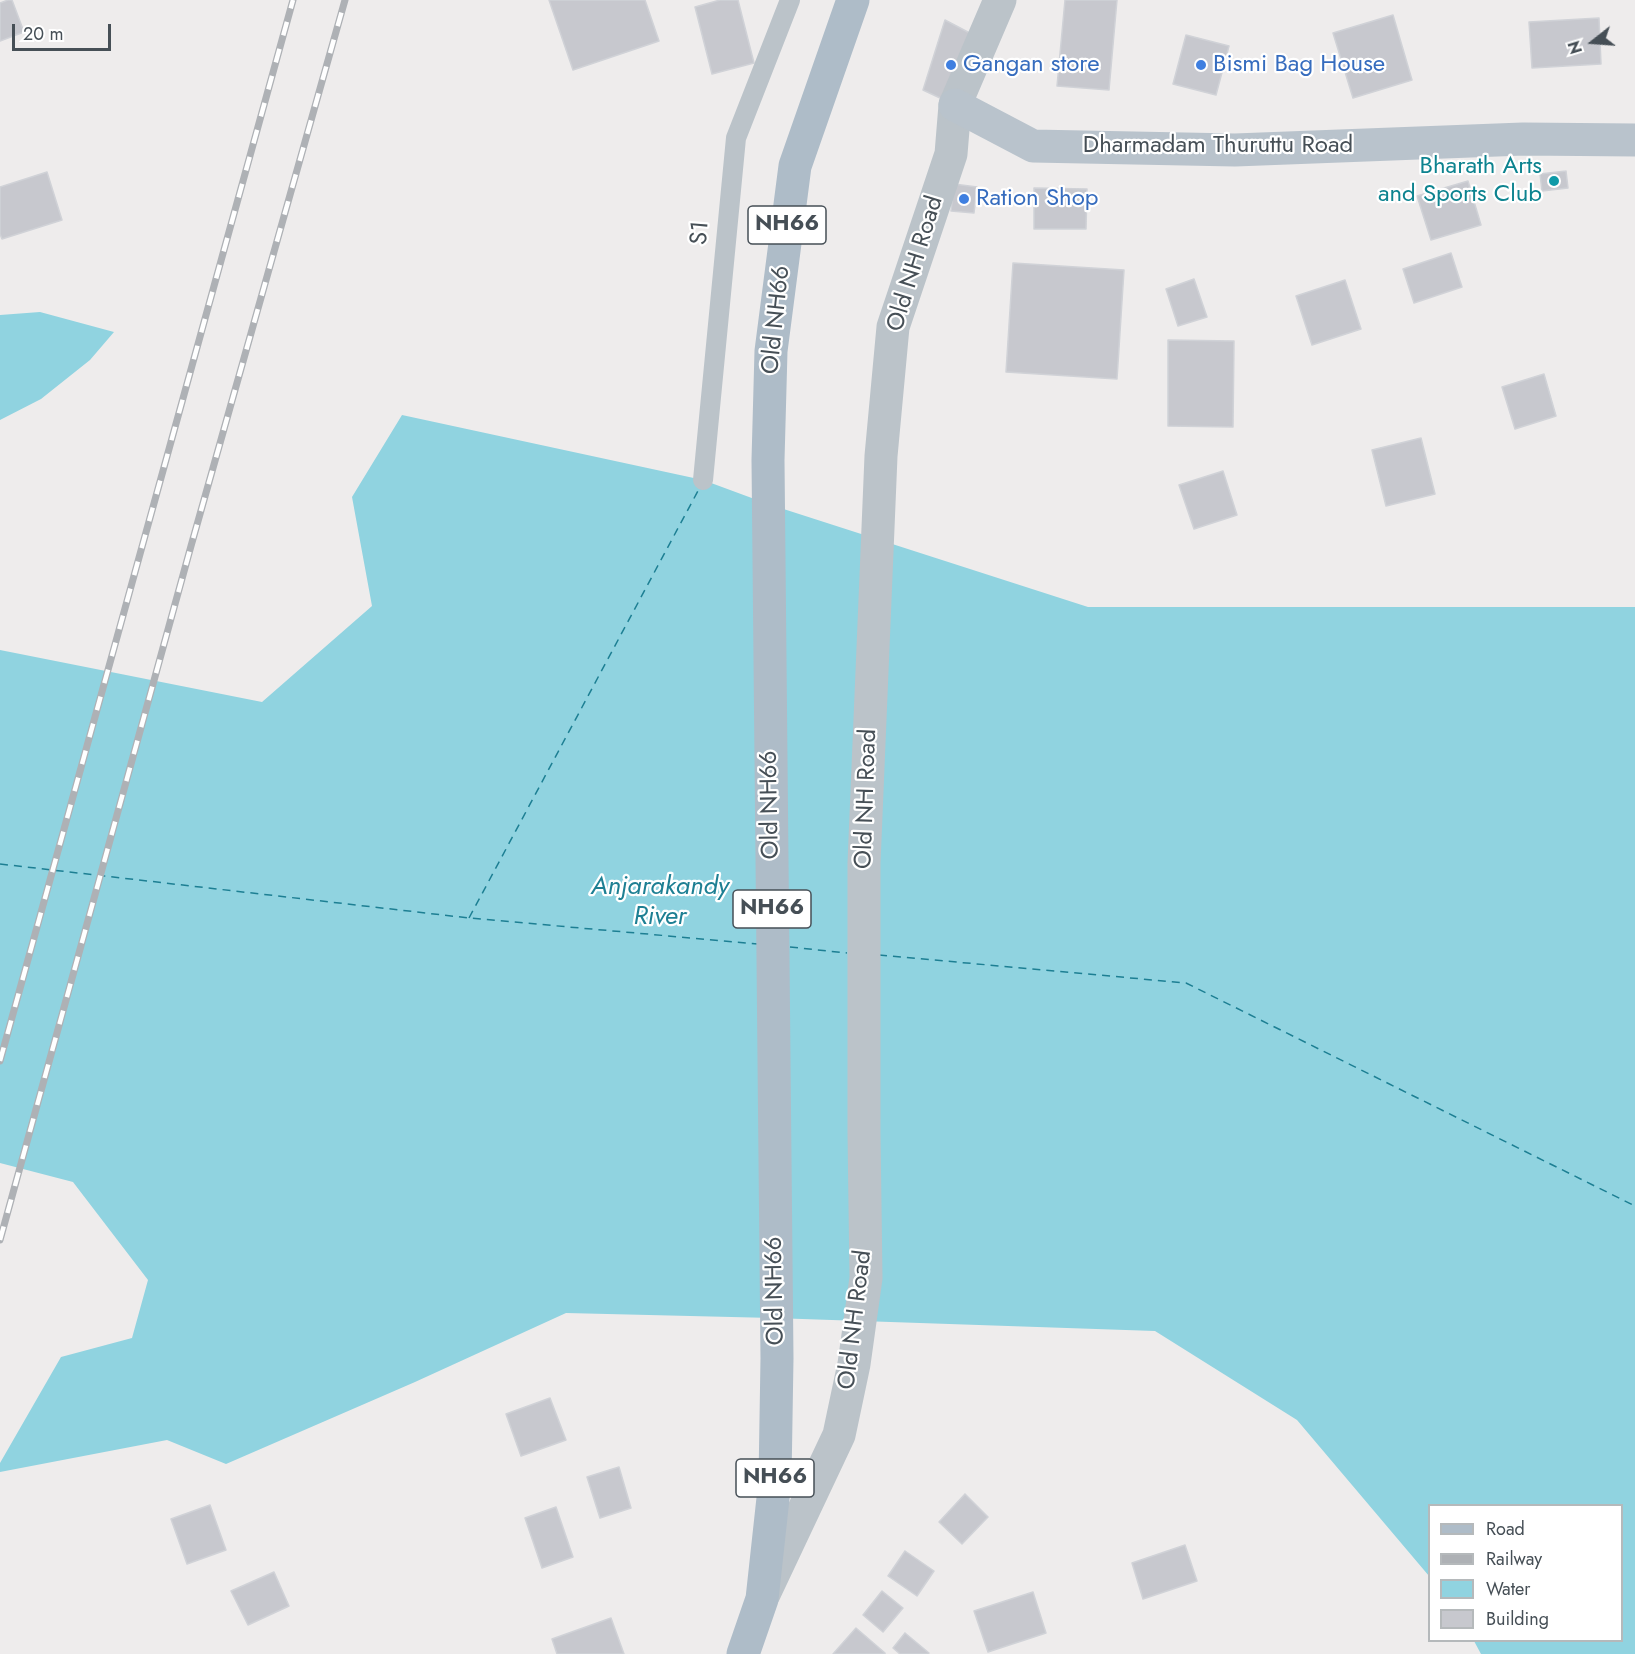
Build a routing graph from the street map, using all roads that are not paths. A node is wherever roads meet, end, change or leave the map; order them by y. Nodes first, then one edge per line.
1 (790, 0) edge
2 (854, 0) edge
3 (1000, 0) edge
4 (955, 105) junction
5 (1635, 140) edge
6 (703, 480) dead end
7 (762, 1599) junction
8 (743, 1654) edge

1 - 6 lane, S1
2 - 7 main road, Old NH66 / NH66
3 - 4 street, Old NH Road
4 - 5 main road, Dharmadam Thuruttu Road
4 - 7 street, Old NH Road
7 - 8 main road, Old NH66 / NH66

